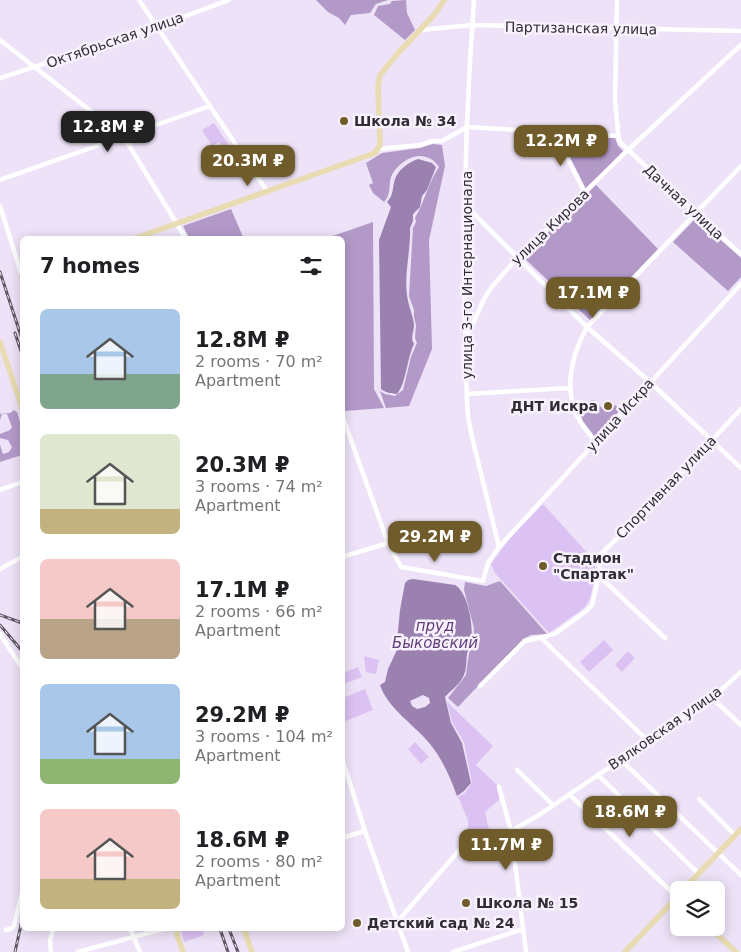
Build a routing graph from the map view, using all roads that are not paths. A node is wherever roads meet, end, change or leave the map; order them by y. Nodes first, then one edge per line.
1 (139, 0) edge
2 (229, 0) edge
3 (444, 0) edge
4 (474, 0) edge
5 (617, 0) edge
6 (472, 25) junction
7 (156, 26) junction
8 (617, 28) junction
9 (421, 30) junction
10 (741, 31) edge
11 (0, 40) edge
12 (741, 45) edge
13 (34, 68) junction
14 (0, 78) edge
15 (210, 106) junction
16 (467, 127) junction
17 (554, 132) junction
18 (618, 136) junction
19 (124, 137) junction
20 (379, 149) junction
21 (628, 150) junction
22 (741, 166) edge
23 (0, 180) edge
24 (267, 191) junction
25 (585, 193) junction
26 (0, 206) edge
27 (466, 206) junction
28 (696, 214) junction
29 (176, 224) junction
30 (142, 236) edge
31 (184, 236) edge
32 (741, 254) edge
33 (518, 258) junction
34 (20, 271) edge
35 (741, 284) edge
36 (587, 327) junction
37 (466, 340) junction
38 (0, 342) edge
39 (650, 382) junction
40 (570, 388) junction
41 (467, 394) junction
42 (20, 402) edge
43 (741, 409) edge
44 (345, 423) edge
45 (712, 440) junction
46 (595, 441) junction
47 (741, 468) edge
48 (20, 483) edge
49 (0, 490) edge
50 (388, 543) junction
51 (499, 547) junction
52 (345, 556) edge
53 (20, 558) edge
54 (0, 569) edge
55 (599, 576) junction
56 (0, 634) edge
57 (541, 638) junction
58 (665, 638) dead end
59 (20, 665) edge
60 (741, 672) edge
61 (480, 686) dead end
62 (712, 698) junction
63 (741, 725) edge
64 (648, 741) junction
65 (620, 760) junction
66 (345, 765) edge
67 (517, 770) dead end
68 (598, 775) junction
69 (499, 787) dead end
70 (569, 794) junction
71 (699, 799) dead end
72 (552, 805) junction
73 (741, 829) edge
74 (365, 831) junction
75 (511, 831) junction
76 (735, 835) junction
77 (345, 837) edge
78 (718, 853) junction
79 (698, 874) junction
80 (741, 875) edge
81 (691, 881) edge
82 (670, 889) edge
83 (20, 901) edge
84 (670, 905) edge
85 (398, 921) junction
86 (523, 929) junction
87 (6, 930) dead end
88 (52, 931) edge
89 (131, 931) edge
90 (156, 931) edge
91 (177, 931) edge
92 (245, 931) edge
93 (719, 936) edge
94 (133, 937) junction
95 (51, 952) edge
96 (78, 952) edge
97 (140, 952) edge
98 (183, 952) edge
99 (252, 952) edge
100 (408, 952) edge
101 (453, 952) edge
102 (526, 952) edge
103 (625, 952) edge
104 (736, 952) edge

1 - 7 street
2 - 7 street, Октябрьская улица
3 - 9 main road
4 - 6 street, улица 3-го Интернационала
5 - 8 street
6 - 8 street, Партизанская улица
6 - 9 street, Партизанская улица
6 - 16 street, улица 3-го Интернационала
7 - 13 street, Октябрьская улица
7 - 15 street
8 - 10 street, Партизанская улица
8 - 18 street
9 - 20 main road
11 - 13 street
12 - 21 street, улица Кирова
13 - 14 street, Октябрьская улица
13 - 19 street
15 - 19 street
15 - 24 street
16 - 17 street
16 - 20 street
16 - 27 street, улица 3-го Интернационала
17 - 18 street
17 - 25 street
18 - 21 street, Дачная улица
19 - 23 street
19 - 29 street
20 - 24 main road
21 - 25 street, улица Кирова
21 - 28 street, Дачная улица
22 - 28 street
24 - 29 main road
25 - 33 street, улица Кирова
26 - 34 street
27 - 33 street
27 - 37 street, улица 3-го Интернационала
28 - 32 street, Дачная улица
28 - 36 street
29 - 30 main road
29 - 31 street
33 - 36 street
33 - 37 street, улица Кирова
35 - 39 street, улица Искра
36 - 39 street
36 - 40 street
37 - 41 street, улица 3-го Интернационала
38 - 42 main road
39 - 45 street
39 - 46 street, улица Искра
40 - 41 street
40 - 46 street
41 - 51 street, улица 3-го Интернационала
43 - 45 street, Спортивная улица
44 - 50 street
45 - 47 street
45 - 55 street, Спортивная улица
46 - 51 street, улица Искра
48 - 49 street
50 - 51 street, улица Искра
50 - 52 street
53 - 54 street
55 - 57 street, Спортивная улица
55 - 58 street
56 - 59 street
57 - 61 street, Спортивная улица
57 - 64 street
60 - 62 street, Вялковская улица
62 - 63 street
62 - 64 street, Вялковская улица
64 - 65 street, Вялковская улица
65 - 68 street, Вялковская улица
65 - 78 street
66 - 74 street
67 - 72 street
68 - 70 street, Вялковская улица
68 - 79 street
69 - 75 street
70 - 72 street, Вялковская улица
70 - 82 street
71 - 76 street
72 - 75 street, Вялковская улица
73 - 76 main road
74 - 77 street
74 - 85 street
75 - 85 street, Вялковская улица
75 - 86 street
76 - 78 main road
78 - 79 main road
78 - 80 street
79 - 81 main road
83 - 87 street
84 - 103 main road
85 - 100 street
86 - 101 street
86 - 102 street
88 - 95 street
89 - 94 street
90 - 94 street
91 - 98 main road
92 - 99 main road
93 - 104 main road
94 - 96 street
94 - 97 street

